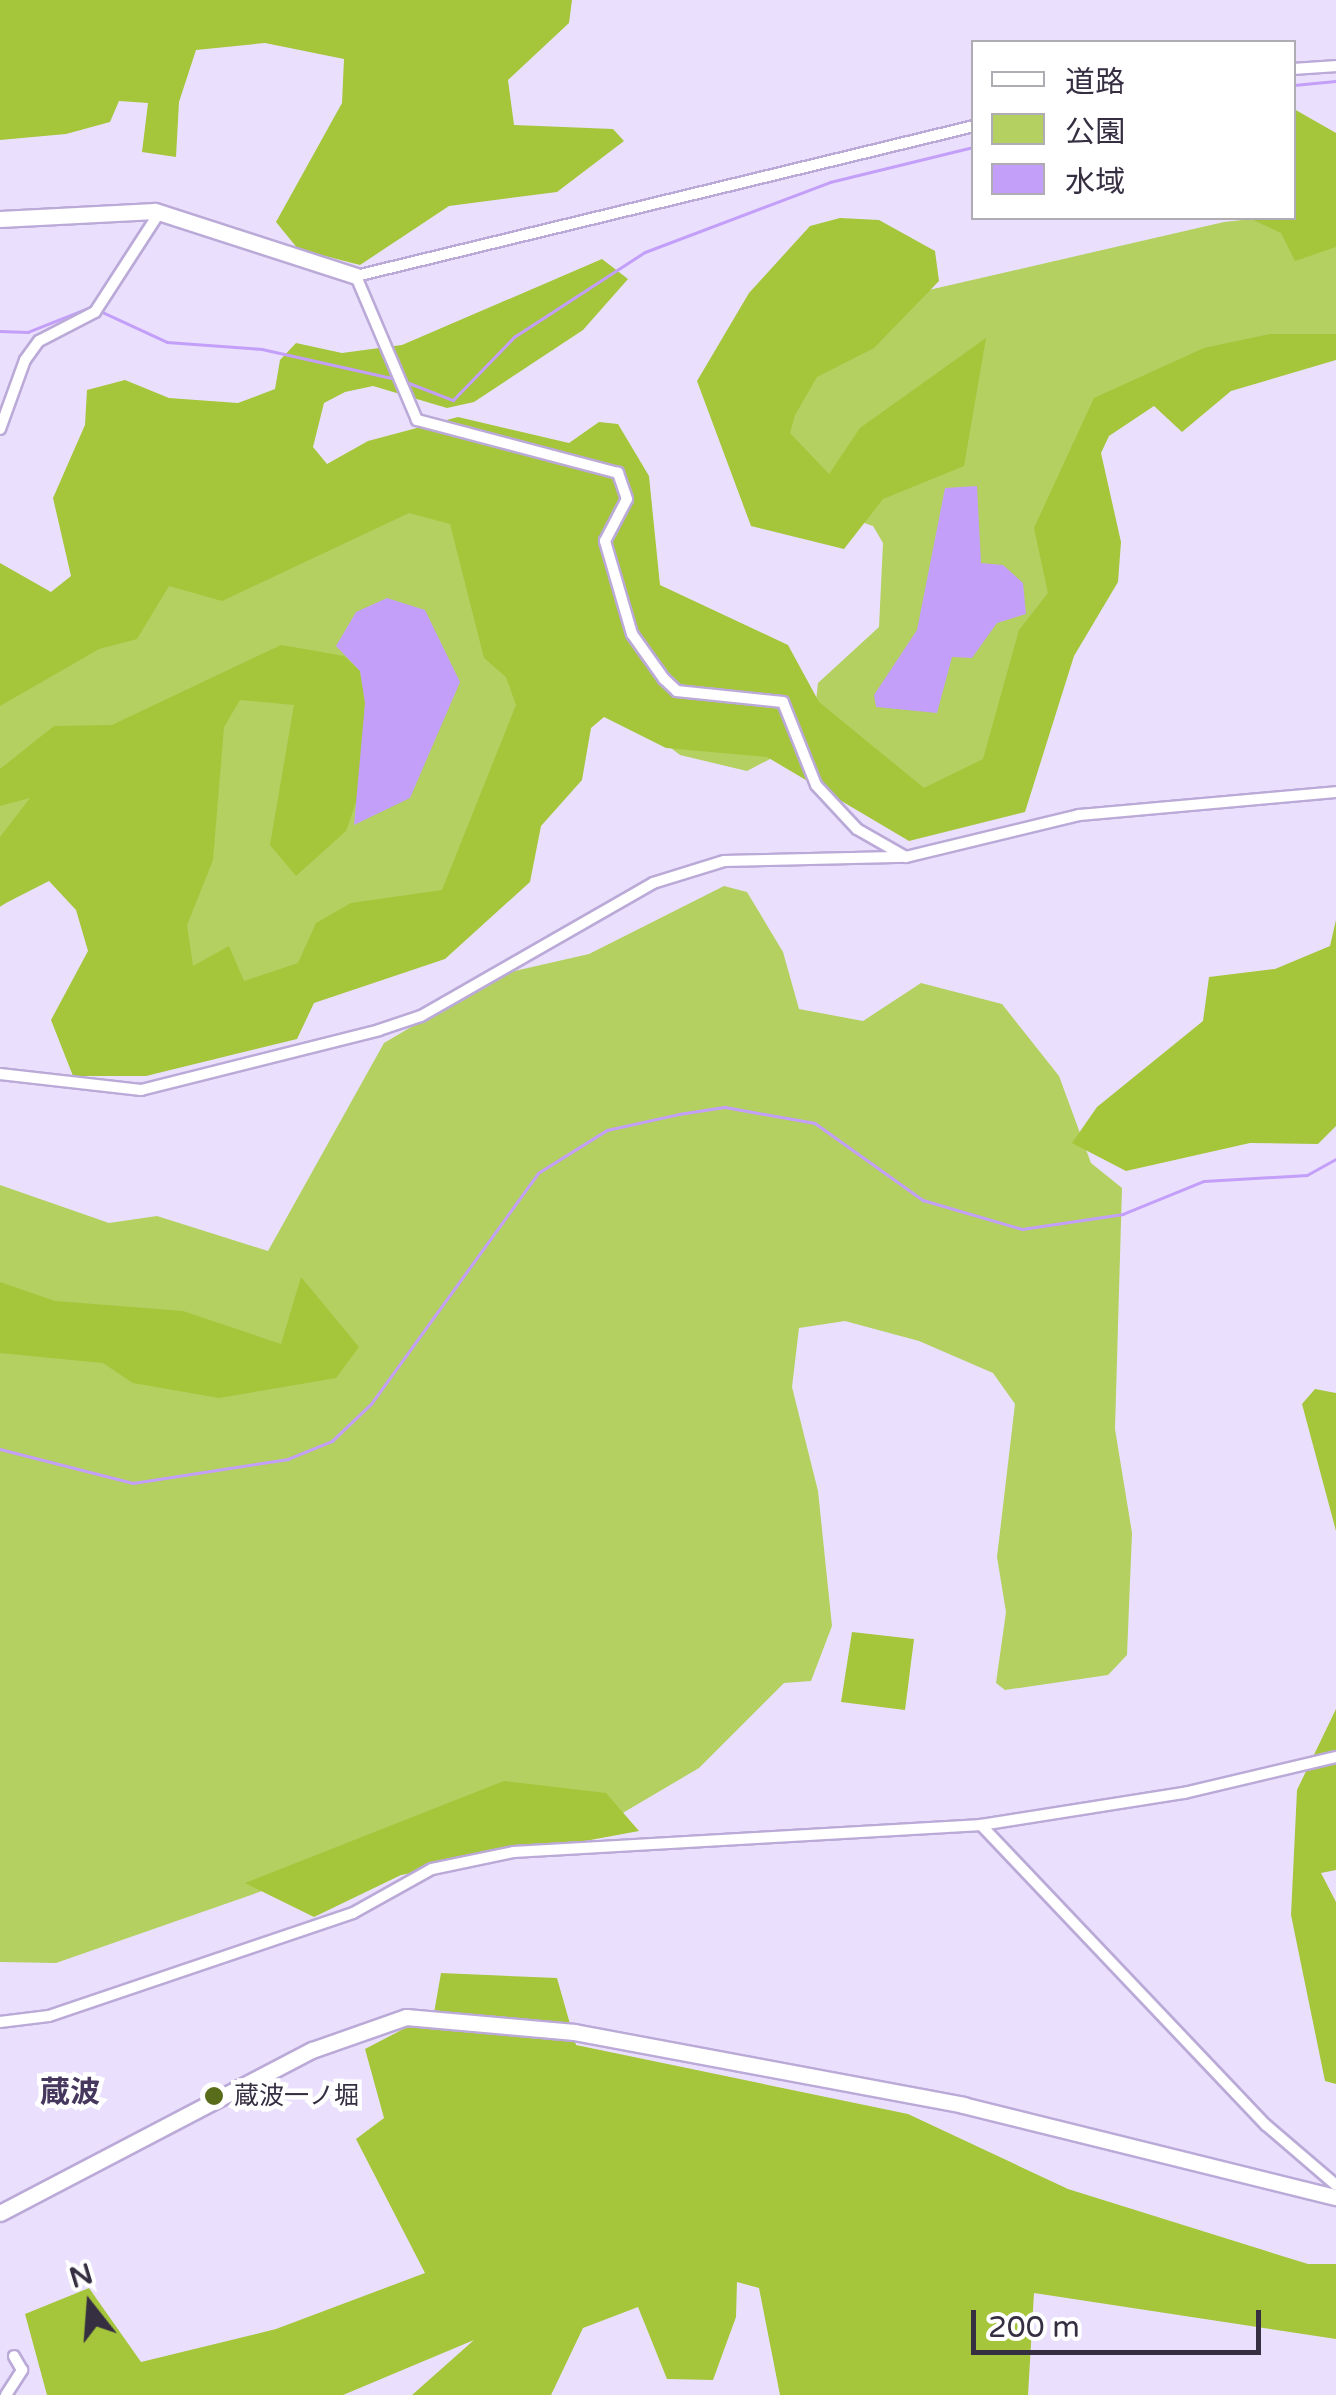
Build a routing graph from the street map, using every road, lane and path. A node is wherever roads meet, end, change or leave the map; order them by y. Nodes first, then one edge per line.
1 (1336, 66) edge
2 (1296, 69) edge
3 (971, 127) edge
4 (159, 213) junction
5 (0, 219) edge
6 (356, 276) junction
7 (0, 429) edge
8 (1336, 792) edge
9 (906, 857) junction
10 (0, 1074) edge
11 (1336, 1757) edge
12 (981, 1825) junction
13 (0, 2022) edge
14 (1336, 2185) edge
15 (1336, 2197) edge
16 (0, 2213) edge
17 (14, 2356) dead end
18 (6, 2395) edge

1 - 2 street
3 - 6 street
4 - 5 street
4 - 6 street
4 - 7 street
6 - 9 street
8 - 9 street
9 - 10 street
11 - 12 street
12 - 13 street
12 - 14 street
15 - 16 street
17 - 18 street

